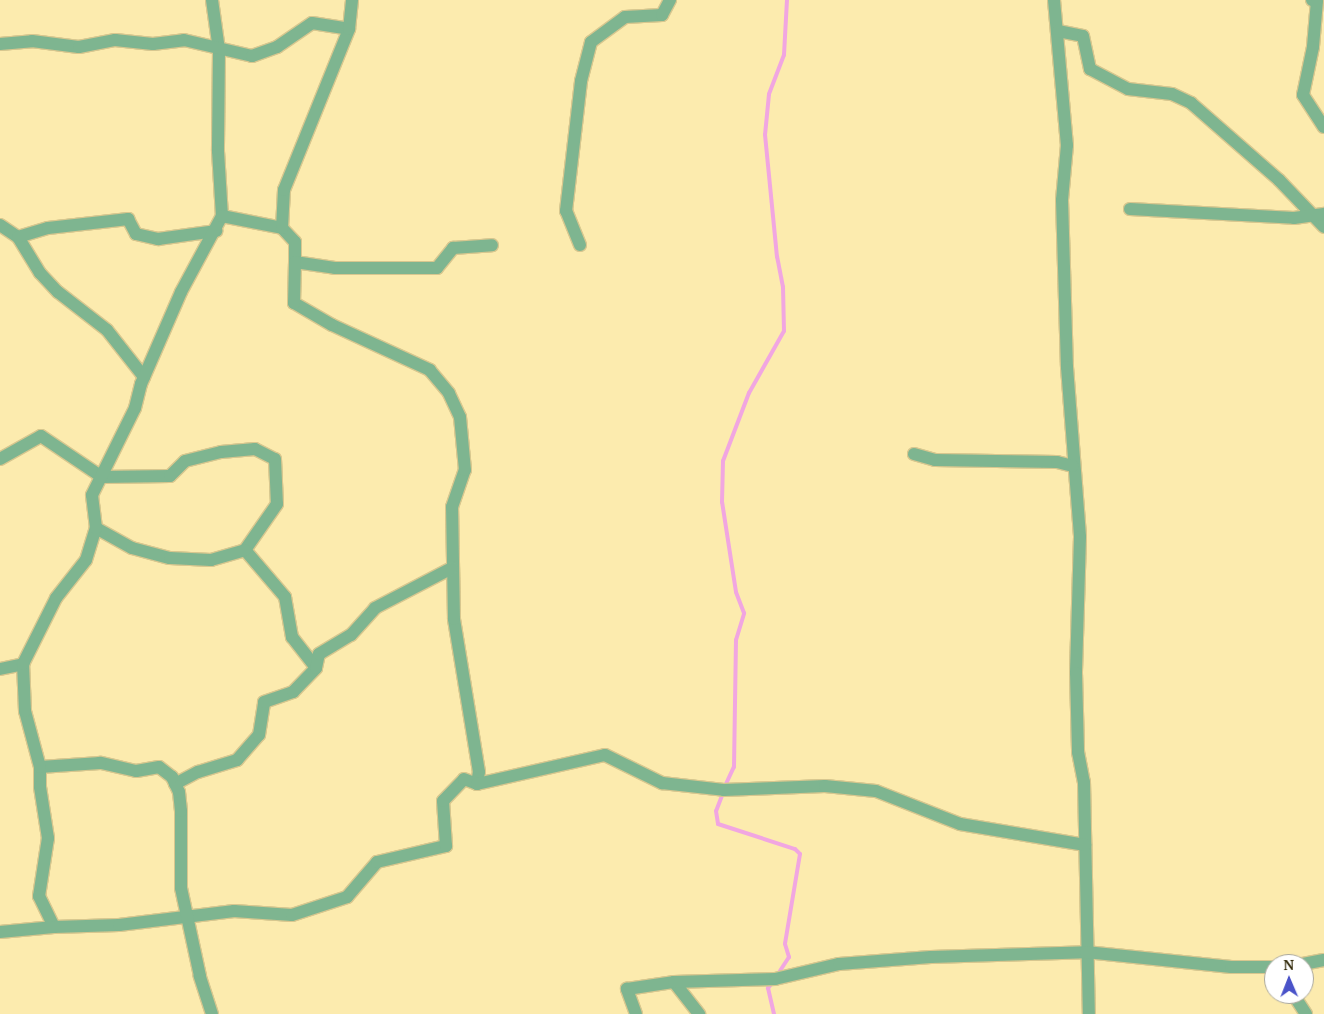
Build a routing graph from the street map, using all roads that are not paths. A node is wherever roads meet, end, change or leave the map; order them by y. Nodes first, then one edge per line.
1 (212, 0) edge
2 (352, 0) edge
3 (670, 0) edge
4 (1054, 0) edge
5 (1318, 1) edge
6 (349, 29) junction
7 (1058, 31) junction
8 (0, 44) edge
9 (219, 50) junction
10 (1324, 128) edge
11 (1130, 209) dead end
12 (1324, 214) edge
13 (222, 216) junction
14 (1311, 216) junction
15 (0, 225) edge
16 (1324, 227) edge
17 (282, 228) junction
18 (216, 231) junction
19 (18, 237) junction
20 (492, 245) dead end
21 (580, 245) dead end
22 (295, 262) junction
23 (144, 377) junction
24 (914, 454) dead end
25 (0, 460) edge
26 (1073, 466) junction
27 (102, 477) junction
28 (96, 528) junction
29 (245, 550) junction
30 (452, 568) junction
31 (23, 664) junction
32 (316, 668) junction
33 (0, 669) edge
34 (40, 767) junction
35 (175, 784) junction
36 (477, 784) junction
37 (1085, 845) junction
38 (189, 918) junction
39 (54, 927) junction
40 (0, 932) edge
41 (1086, 952) junction
42 (1264, 967) edge
43 (674, 982) junction
44 (212, 1014) edge
45 (636, 1014) edge
46 (699, 1014) edge
47 (1089, 1014) edge

1 - 9 street
2 - 6 street
3 - 21 street
4 - 7 street
5 - 10 street
6 - 9 street
6 - 17 street
7 - 14 street
7 - 26 street
8 - 9 street
9 - 13 street
11 - 14 street
12 - 14 street
13 - 17 street
13 - 18 street
14 - 16 street
15 - 19 street
17 - 22 street
18 - 19 street
18 - 23 street
19 - 23 street
20 - 22 street
22 - 30 street
23 - 27 street
24 - 26 street
25 - 27 street
26 - 37 street
27 - 28 street
27 - 29 street
28 - 29 street
28 - 31 street
29 - 32 street
30 - 32 street
30 - 36 street
31 - 33 street
31 - 34 street
32 - 35 street
34 - 35 street
34 - 39 street
35 - 38 street
36 - 37 street
36 - 38 street
37 - 41 street
38 - 39 street
38 - 44 street
39 - 40 street
41 - 42 street
41 - 43 street
41 - 47 street
43 - 45 street
43 - 46 street

